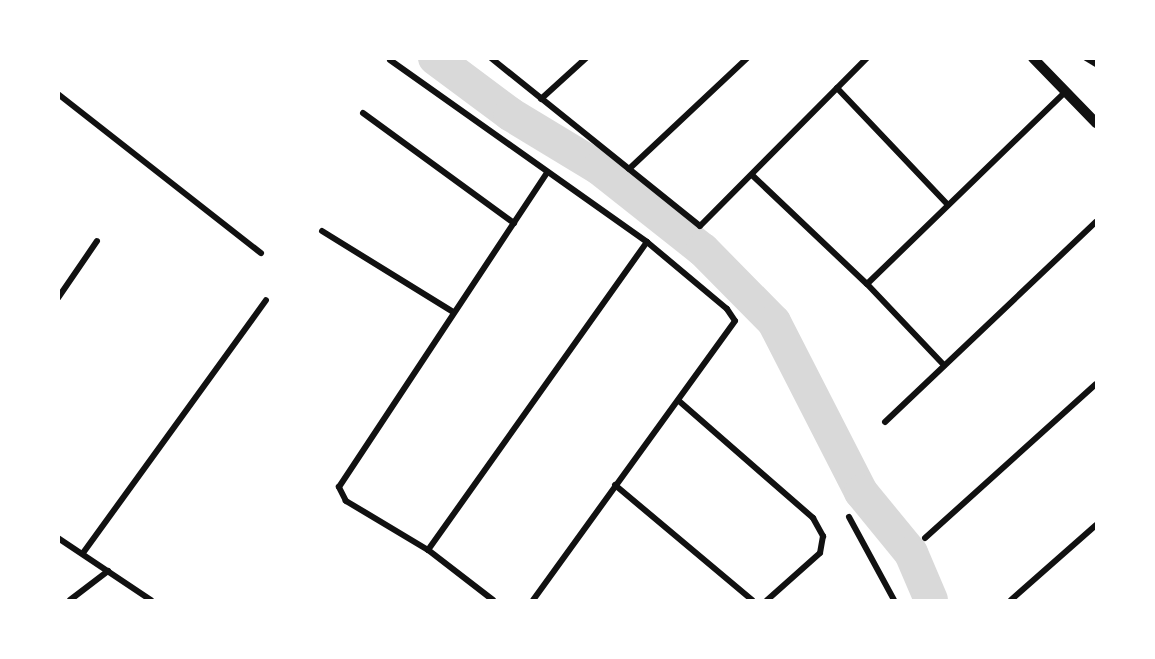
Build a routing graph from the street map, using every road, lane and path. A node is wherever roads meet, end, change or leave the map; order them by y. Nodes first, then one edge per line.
1 (491, 58) edge
2 (586, 58) edge
3 (747, 58) edge
4 (867, 58) edge
5 (1033, 58) edge
6 (1086, 58) edge
7 (390, 60) edge
8 (1096, 64) edge
9 (837, 88) junction
10 (1064, 93) junction
11 (58, 94) edge
12 (541, 99) junction
13 (363, 113) dead end
14 (1096, 123) edge
15 (629, 169) junction
16 (547, 173) junction
17 (752, 175) junction
18 (948, 205) junction
19 (1096, 222) edge
20 (514, 223) junction
21 (322, 231) dead end
22 (97, 241) dead end
23 (647, 242) junction
24 (261, 253) dead end
25 (867, 284) junction
26 (58, 298) edge
27 (266, 300) dead end
28 (453, 312) junction
29 (944, 365) junction
30 (1096, 384) edge
31 (679, 400) junction
32 (885, 422) dead end
33 (615, 485) junction
34 (849, 517) dead end
35 (1096, 525) edge
36 (58, 538) edge
37 (925, 538) dead end
38 (428, 550) junction
39 (83, 554) junction
40 (108, 571) junction
41 (70, 600) edge
42 (151, 600) edge
43 (493, 600) edge
44 (533, 600) edge
45 (752, 600) edge
46 (767, 600) edge
47 (894, 600) edge
48 (1011, 600) edge

1 - 12 street
2 - 12 street
3 - 15 street
4 - 9 street
5 - 10 street
6 - 8 street
7 - 16 street
9 - 17 street
9 - 18 street
10 - 14 street
10 - 18 street
11 - 24 street
12 - 15 street
13 - 20 street
15 - 17 street
16 - 20 street
16 - 23 street
17 - 25 street
18 - 25 street
19 - 29 street
20 - 28 street
21 - 28 street
22 - 26 street
23 - 31 street
23 - 38 street
25 - 29 street
27 - 39 street
28 - 38 street
29 - 32 street
30 - 37 street
31 - 33 street
31 - 46 street
33 - 44 street
33 - 45 street
34 - 47 street
35 - 48 street
36 - 39 street
38 - 43 street
39 - 40 street
40 - 41 street
40 - 42 street

